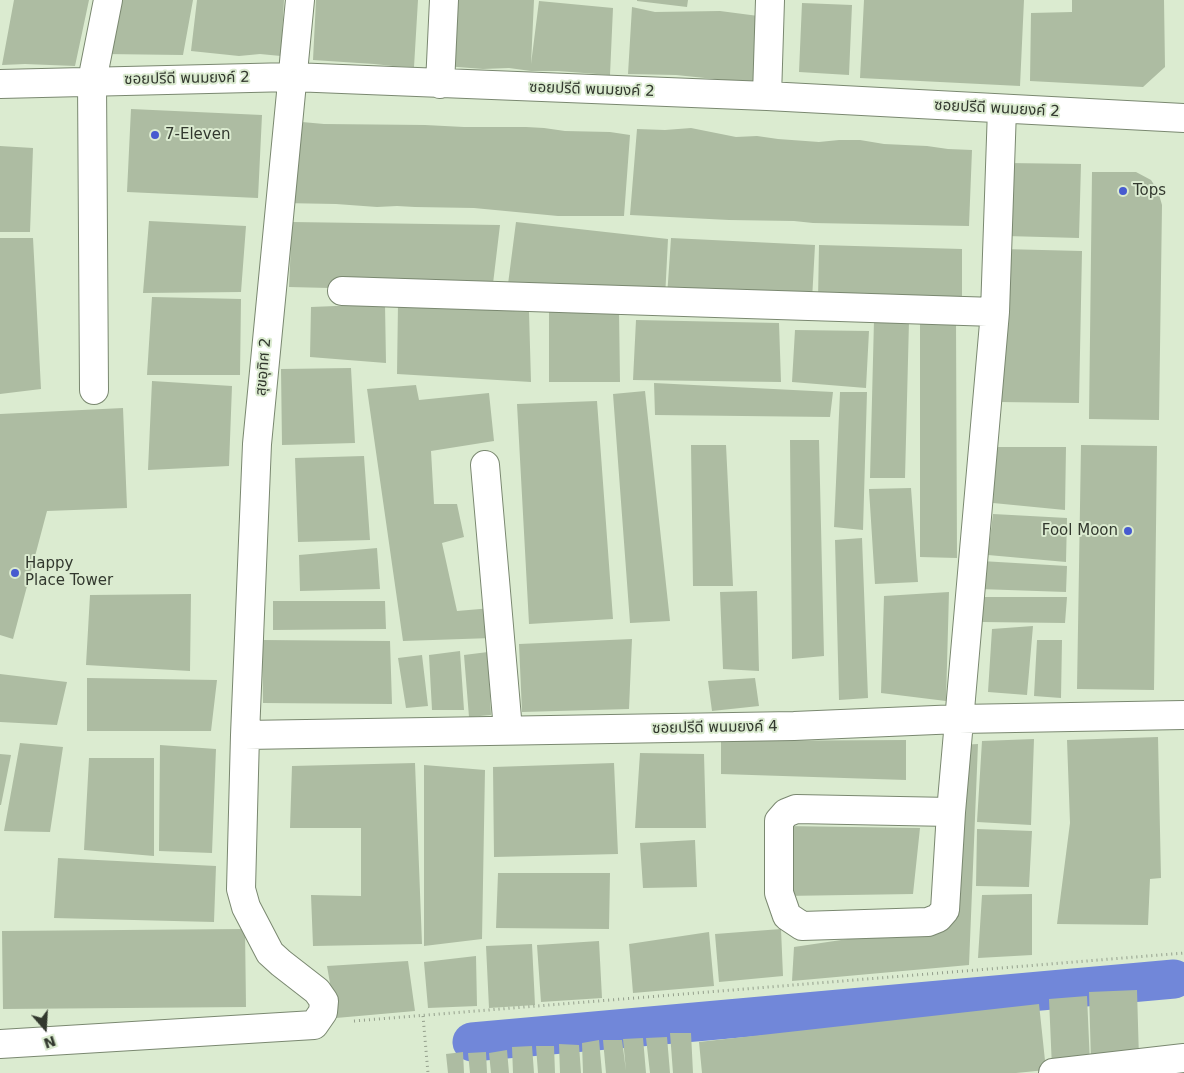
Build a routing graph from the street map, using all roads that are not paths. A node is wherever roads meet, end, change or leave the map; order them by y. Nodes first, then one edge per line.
1 (108, 0) edge
2 (300, 0) edge
3 (444, 0) edge
4 (770, 0) edge
5 (292, 77) junction
6 (92, 82) junction
7 (0, 84) edge
8 (440, 84) junction
9 (768, 96) junction
10 (1002, 109) junction
11 (1184, 118) edge
12 (342, 291) dead end
13 (994, 312) junction
14 (94, 390) dead end
15 (485, 465) dead end
16 (1184, 715) edge
17 (960, 719) junction
18 (508, 730) junction
19 (245, 735) junction
20 (951, 812) junction
21 (0, 1044) edge
22 (1184, 1058) edge
23 (1053, 1073) edge

1 - 6 street
2 - 5 street, สุขอุทิศ 2
3 - 8 street
4 - 9 street
5 - 6 street, ซอยปรีดี พนมยงค์ 2
5 - 8 street, ซอยปรีดี พนมยงค์ 2
5 - 19 street, สุขอุทิศ 2
6 - 7 street, ซอยปรีดี พนมยงค์ 2
6 - 14 street
8 - 9 street, ซอยปรีดี พนมยงค์ 2
9 - 10 street, ซอยปรีดี พนมยงค์ 2
10 - 11 street, ซอยปรีดี พนมยงค์ 2
10 - 13 street
12 - 13 street
13 - 17 street
15 - 18 street
16 - 17 street, ซอยปรีดี พนมยงค์ 4
17 - 18 street, ซอยปรีดี พนมยงค์ 4
17 - 20 street
18 - 19 street, ซอยปรีดี พนมยงค์ 4
19 - 21 street, สุขอุทิศ 2
20 - 20 street
22 - 23 street

